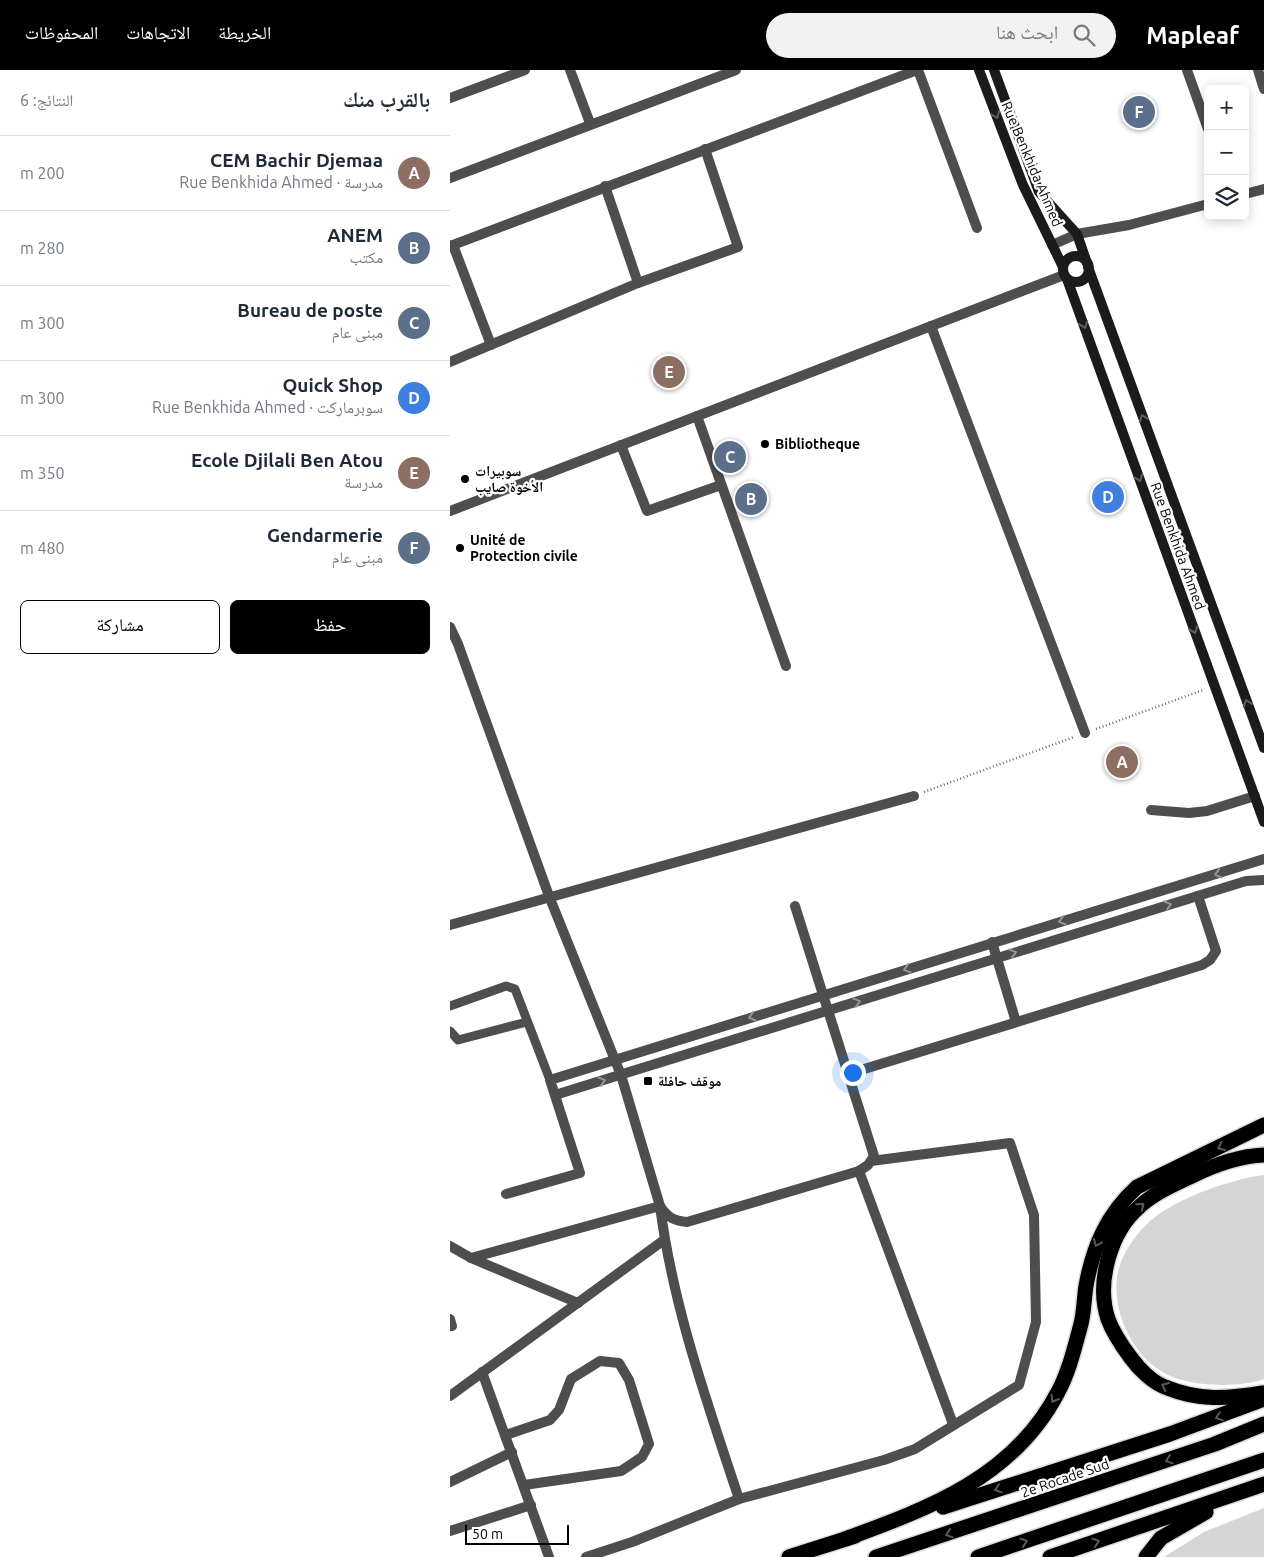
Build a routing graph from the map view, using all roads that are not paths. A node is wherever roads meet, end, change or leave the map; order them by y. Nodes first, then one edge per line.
1 (525, 70) edge
2 (570, 70) edge
3 (736, 70) edge
4 (918, 70) edge
5 (979, 70) edge
6 (994, 70) edge
7 (1187, 70) edge
8 (1258, 70) edge
9 (1264, 89) edge
10 (450, 98) edge
11 (1204, 118) edge
12 (590, 123) junction
13 (704, 149) junction
14 (450, 178) edge
15 (605, 186) junction
16 (1264, 190) edge
17 (1249, 193) edge
18 (1204, 205) edge
19 (977, 228) dead end
20 (1077, 234) junction
21 (1052, 244) junction
22 (452, 246) edge
23 (1088, 265) junction
24 (1065, 274) junction
25 (638, 283) junction
26 (932, 326) junction
27 (491, 345) junction
28 (450, 361) edge
29 (697, 416) junction
30 (621, 445) junction
31 (721, 485) junction
32 (450, 510) edge
33 (450, 627) edge
34 (786, 666) dead end
35 (1085, 733) road end
36 (1264, 747) edge
37 (914, 796) road end
38 (1255, 796) junction
39 (1151, 810) dead end
40 (1264, 822) edge
41 (1264, 859) edge
42 (1264, 880) edge
43 (549, 896) junction
44 (1198, 896) junction
45 (795, 906) dead end
46 (450, 925) edge
47 (992, 942) junction
48 (996, 959) junction
49 (822, 995) junction
50 (450, 1006) edge
51 (828, 1011) junction
52 (527, 1022) junction
53 (1016, 1022) junction
54 (450, 1032) edge
55 (615, 1060) junction
56 (848, 1074) junction
57 (621, 1075) junction
58 (550, 1080) junction
59 (555, 1095) junction
60 (1264, 1125) edge
61 (1264, 1155) edge
62 (871, 1161) junction
63 (859, 1170) junction
64 (506, 1194) dead end
65 (660, 1206) junction
66 (664, 1240) junction
67 (450, 1246) edge
68 (471, 1258) junction
69 (578, 1303) junction
70 (450, 1319) edge
71 (450, 1326) edge
72 (482, 1372) junction
73 (1264, 1393) edge
74 (450, 1396) edge
75 (1264, 1399) edge
76 (953, 1424) junction
77 (1264, 1424) edge
78 (506, 1435) junction
79 (512, 1452) junction
80 (1264, 1460) edge
81 (450, 1482) edge
82 (524, 1485) junction
83 (1264, 1485) edge
84 (739, 1499) junction
85 (531, 1505) junction
86 (450, 1531) edge
87 (845, 1539) junction
88 (549, 1557) edge
89 (586, 1557) edge
90 (789, 1557) edge
91 (876, 1557) edge
92 (978, 1557) edge
93 (1050, 1557) edge
94 (1146, 1557) edge

1 - 10 street
2 - 12 street
3 - 12 street
4 - 13 street
4 - 19 street
5 -> 21 main road, Rue Benkhida Ahmed
6 - 20 main road
7 - 11 street
8 - 9 street
12 - 14 street
13 - 15 street
13 - 25 street
15 - 22 street
15 - 25 street
16 - 17 street
18 - 20 street
20 - 21 street
20 - 23 main road
21 - 24 main road, Rue Benkhida Ahmed
22 - 27 street
23 - 24 main road
23 - 24 main road
36 -> 23 main road
24 - 26 street
24 -> 38 main road, Rue Benkhida Ahmed
25 - 27 street
26 - 29 street
26 - 35 street
27 - 28 street
29 - 30 street
29 - 31 street
30 - 31 street
30 - 32 street
31 - 34 street
33 - 43 street
37 - 43 street
38 - 39 street
38 - 40 main road, Rue Benkhida Ahmed
41 -> 47 street
42 - 44 street
43 - 46 street
43 - 55 street
48 -> 44 street
44 - 53 street
45 - 49 street
47 - 48 street
47 -> 49 street
51 -> 48 street
48 - 53 street
49 - 51 street
49 -> 55 street
50 - 52 lane
51 - 56 street
51 - 57 street
52 - 54 lane
52 - 58 lane
53 - 56 street
55 - 57 street
55 - 58 street
56 - 62 street
59 -> 57 street
57 - 65 street
58 - 59 street
59 - 64 street
60 -> 87 highway
73 -> 61 highway
62 - 63 street
62 - 76 street
63 - 65 street
63 - 76 street
65 - 66 street
65 - 68 street
66 - 69 street
66 - 84 street
67 - 68 street
68 - 69 street
69 - 72 street
70 - 71 street
72 - 74 street
72 - 78 street
75 -> 87 highway
76 - 84 street
77 -> 91 highway, 2e Rocade Sud
78 - 79 street
78 - 82 street
79 - 81 street
79 - 82 street
92 -> 80 highway
82 - 85 street
93 -> 83 highway
83 - 94 highway
84 - 89 street
85 - 86 street
85 - 88 street
87 - 90 highway

